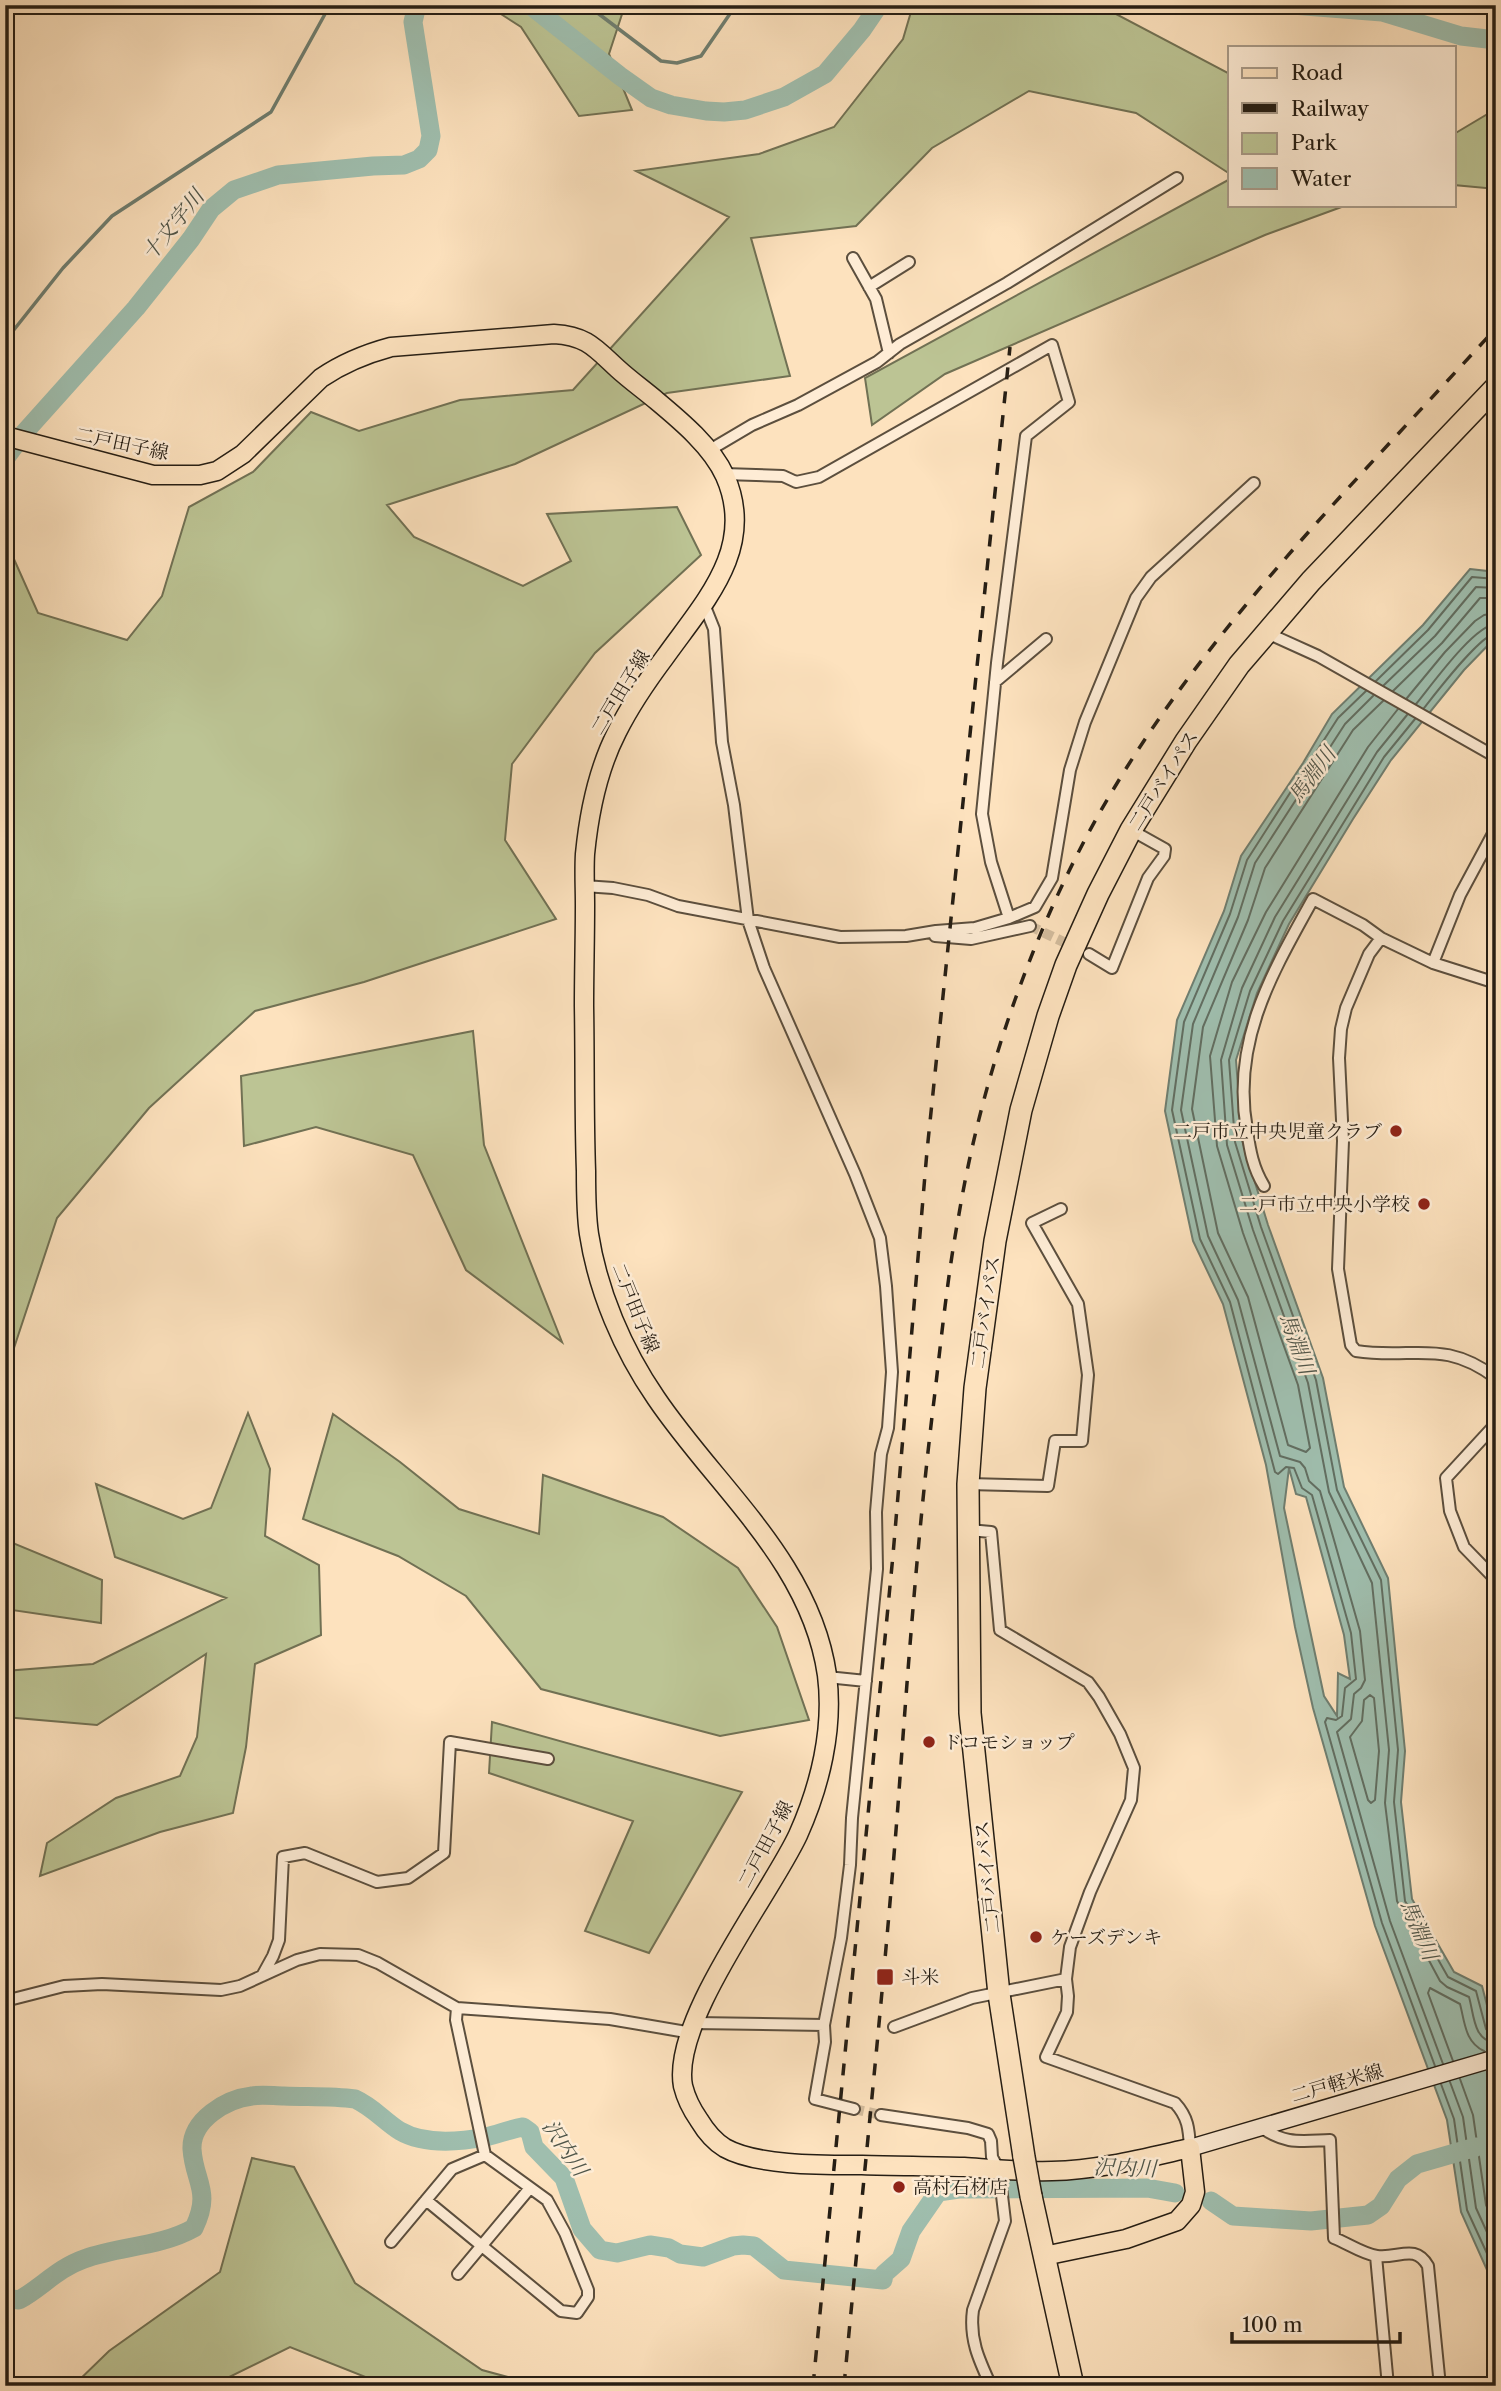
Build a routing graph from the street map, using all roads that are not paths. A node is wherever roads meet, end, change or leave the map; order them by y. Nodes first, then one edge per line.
1 (1177, 178) dead end
2 (853, 258) dead end
3 (909, 262) dead end
4 (869, 287) junction
5 (889, 353) junction
6 (1496, 387) edge
7 (5, 436) edge
8 (708, 451) junction
9 (724, 474) junction
10 (1254, 483) dead end
11 (704, 604) junction
12 (1267, 633) junction
13 (1046, 639) dead end
14 (995, 682) junction
15 (1496, 757) edge
16 (1496, 828) edge
17 (1131, 830) junction
18 (584, 886) junction
19 (1009, 918) junction
20 (748, 920) junction
21 (1030, 926) tunnel mouth
22 (922, 934) junction
23 (1381, 938) junction
24 (1089, 954) tunnel mouth
25 (1433, 962) junction
26 (1496, 983) edge
27 (1264, 1186) dead end
28 (1060, 1209) dead end
29 (1496, 1378) edge
30 (1496, 1416) edge
31 (968, 1484) junction
32 (969, 1530) junction
33 (1496, 1580) edge
34 (827, 1677) junction
35 (866, 1681) junction
36 (548, 1759) dead end
37 (262, 1976) junction
38 (1066, 1979) junction
39 (999, 1994) junction
40 (5, 2001) edge
41 (457, 2008) junction
42 (824, 2025) junction
43 (894, 2027) dead end
44 (693, 2028) junction
45 (1496, 2058) edge
46 (854, 2109) tunnel mouth
47 (881, 2115) tunnel mouth
48 (1261, 2127) junction
49 (1190, 2148) junction
50 (485, 2155) junction
51 (999, 2170) junction
52 (530, 2188) junction
53 (426, 2200) junction
54 (391, 2242) dead end
55 (482, 2245) junction
56 (1044, 2256) junction
57 (1376, 2256) junction
58 (458, 2274) dead end
59 (991, 2386) edge
60 (1073, 2386) edge
61 (1388, 2386) edge
62 (1440, 2386) edge

1 - 5 street
2 - 4 street
3 - 4 street
4 - 5 street
5 - 8 street
6 - 12 highway, 二戸バイパス
7 - 8 main road, 二戸田子線
8 - 9 main road, 二戸田子線
9 - 11 main road, 二戸田子線
9 - 14 street
10 - 19 street
11 - 18 main road, 二戸田子線
11 - 20 street
12 - 15 street
12 - 17 highway, 二戸バイパス
13 - 14 street
14 - 19 street
16 - 25 street
17 - 24 street
17 - 31 highway, 二戸バイパス
18 - 20 street
18 - 34 main road, 二戸田子線
19 - 22 street
20 - 22 street
20 - 35 street
21 - 22 street
23 - 25 street
23 - 27 street
23 - 29 street
25 - 26 street
28 - 31 street
30 - 33 street
31 - 32 highway, 二戸バイパス
32 - 38 street
32 - 39 highway, 二戸バイパス
34 - 35 street
34 - 44 main road, 二戸田子線
35 - 42 street
36 - 37 street
37 - 40 street
37 - 41 street
38 - 39 street
38 - 49 street
39 - 43 street
39 - 56 highway, 二戸バイパス, bridge
41 - 44 street
41 - 50 street
42 - 44 street
42 - 46 street
44 - 51 main road, 二戸田子線
45 - 48 main road, 二戸軽米線
47 - 51 street
48 - 49 main road, 二戸軽米線
48 - 57 street
49 - 51 main road, 二戸田子線
49 - 56 main road
50 - 52 street
50 - 53 street
51 - 59 street
52 - 55 street
52 - 55 street
53 - 54 street
53 - 55 street
55 - 58 street
56 - 60 highway, 二戸バイパス
57 - 61 street
57 - 62 street

